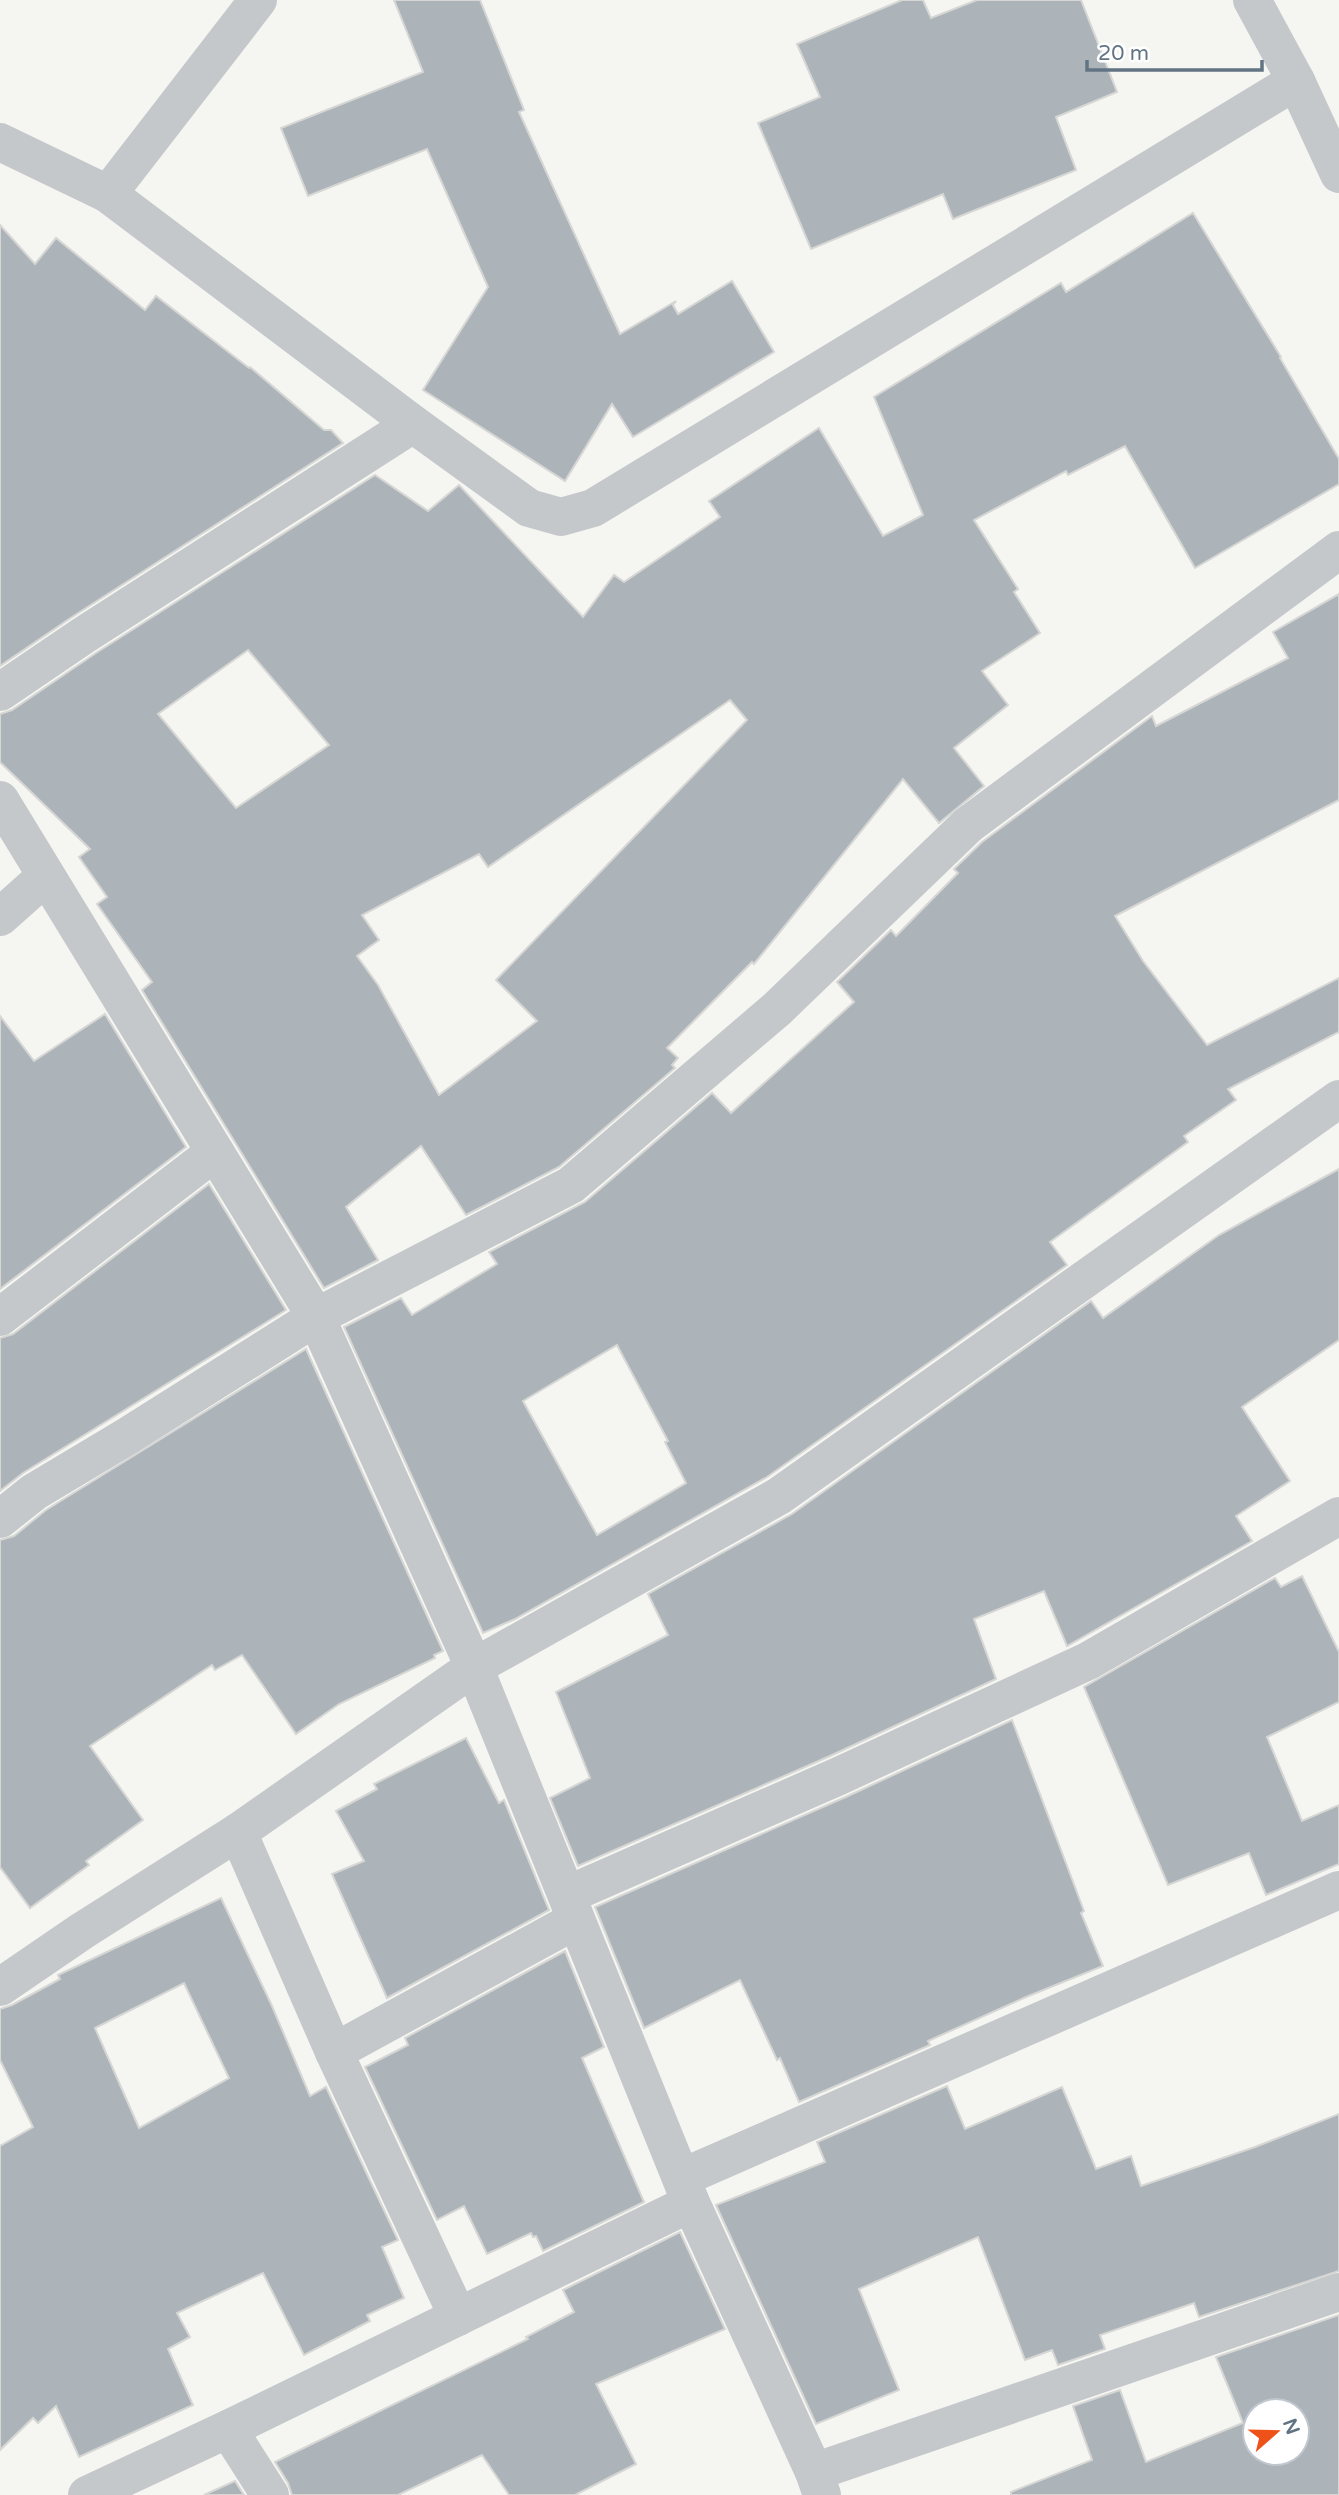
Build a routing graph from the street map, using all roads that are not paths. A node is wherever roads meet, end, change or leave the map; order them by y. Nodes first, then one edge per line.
1 (258, 0) edge
2 (1252, 0) edge
3 (1296, 81) junction
4 (0, 142) edge
5 (1339, 174) edge
6 (107, 194) junction
7 (413, 424) junction
8 (1339, 550) edge
9 (0, 692) edge
10 (0, 800) edge
11 (46, 876) junction
12 (0, 917) edge
13 (1339, 1099) edge
14 (215, 1152) junction
15 (0, 1317) edge
16 (316, 1317) junction
17 (1339, 1516) edge
18 (0, 1519) edge
19 (474, 1667) junction
20 (238, 1832) junction
21 (1339, 1890) edge
22 (571, 1907) junction
23 (0, 1987) edge
24 (334, 2052) junction
25 (686, 2191) junction
26 (1339, 2292) edge
27 (458, 2317) junction
28 (228, 2429) junction
29 (818, 2483) edge
30 (87, 2495) edge
31 (270, 2495) edge

1 - 6 street
2 - 3 street
3 - 5 street
3 - 7 street
4 - 6 street
6 - 7 street
7 - 9 street
8 - 16 street
10 - 11 street
11 - 12 street
11 - 14 street
13 - 19 street
14 - 15 street
14 - 16 street
16 - 18 street
16 - 19 street
17 - 22 street
19 - 20 street
19 - 22 street
20 - 23 street
20 - 24 street
21 - 25 street
22 - 24 street
22 - 25 street
24 - 27 street
25 - 27 street
25 - 29 street
26 - 29 street
27 - 28 street
28 - 30 street
28 - 31 street

